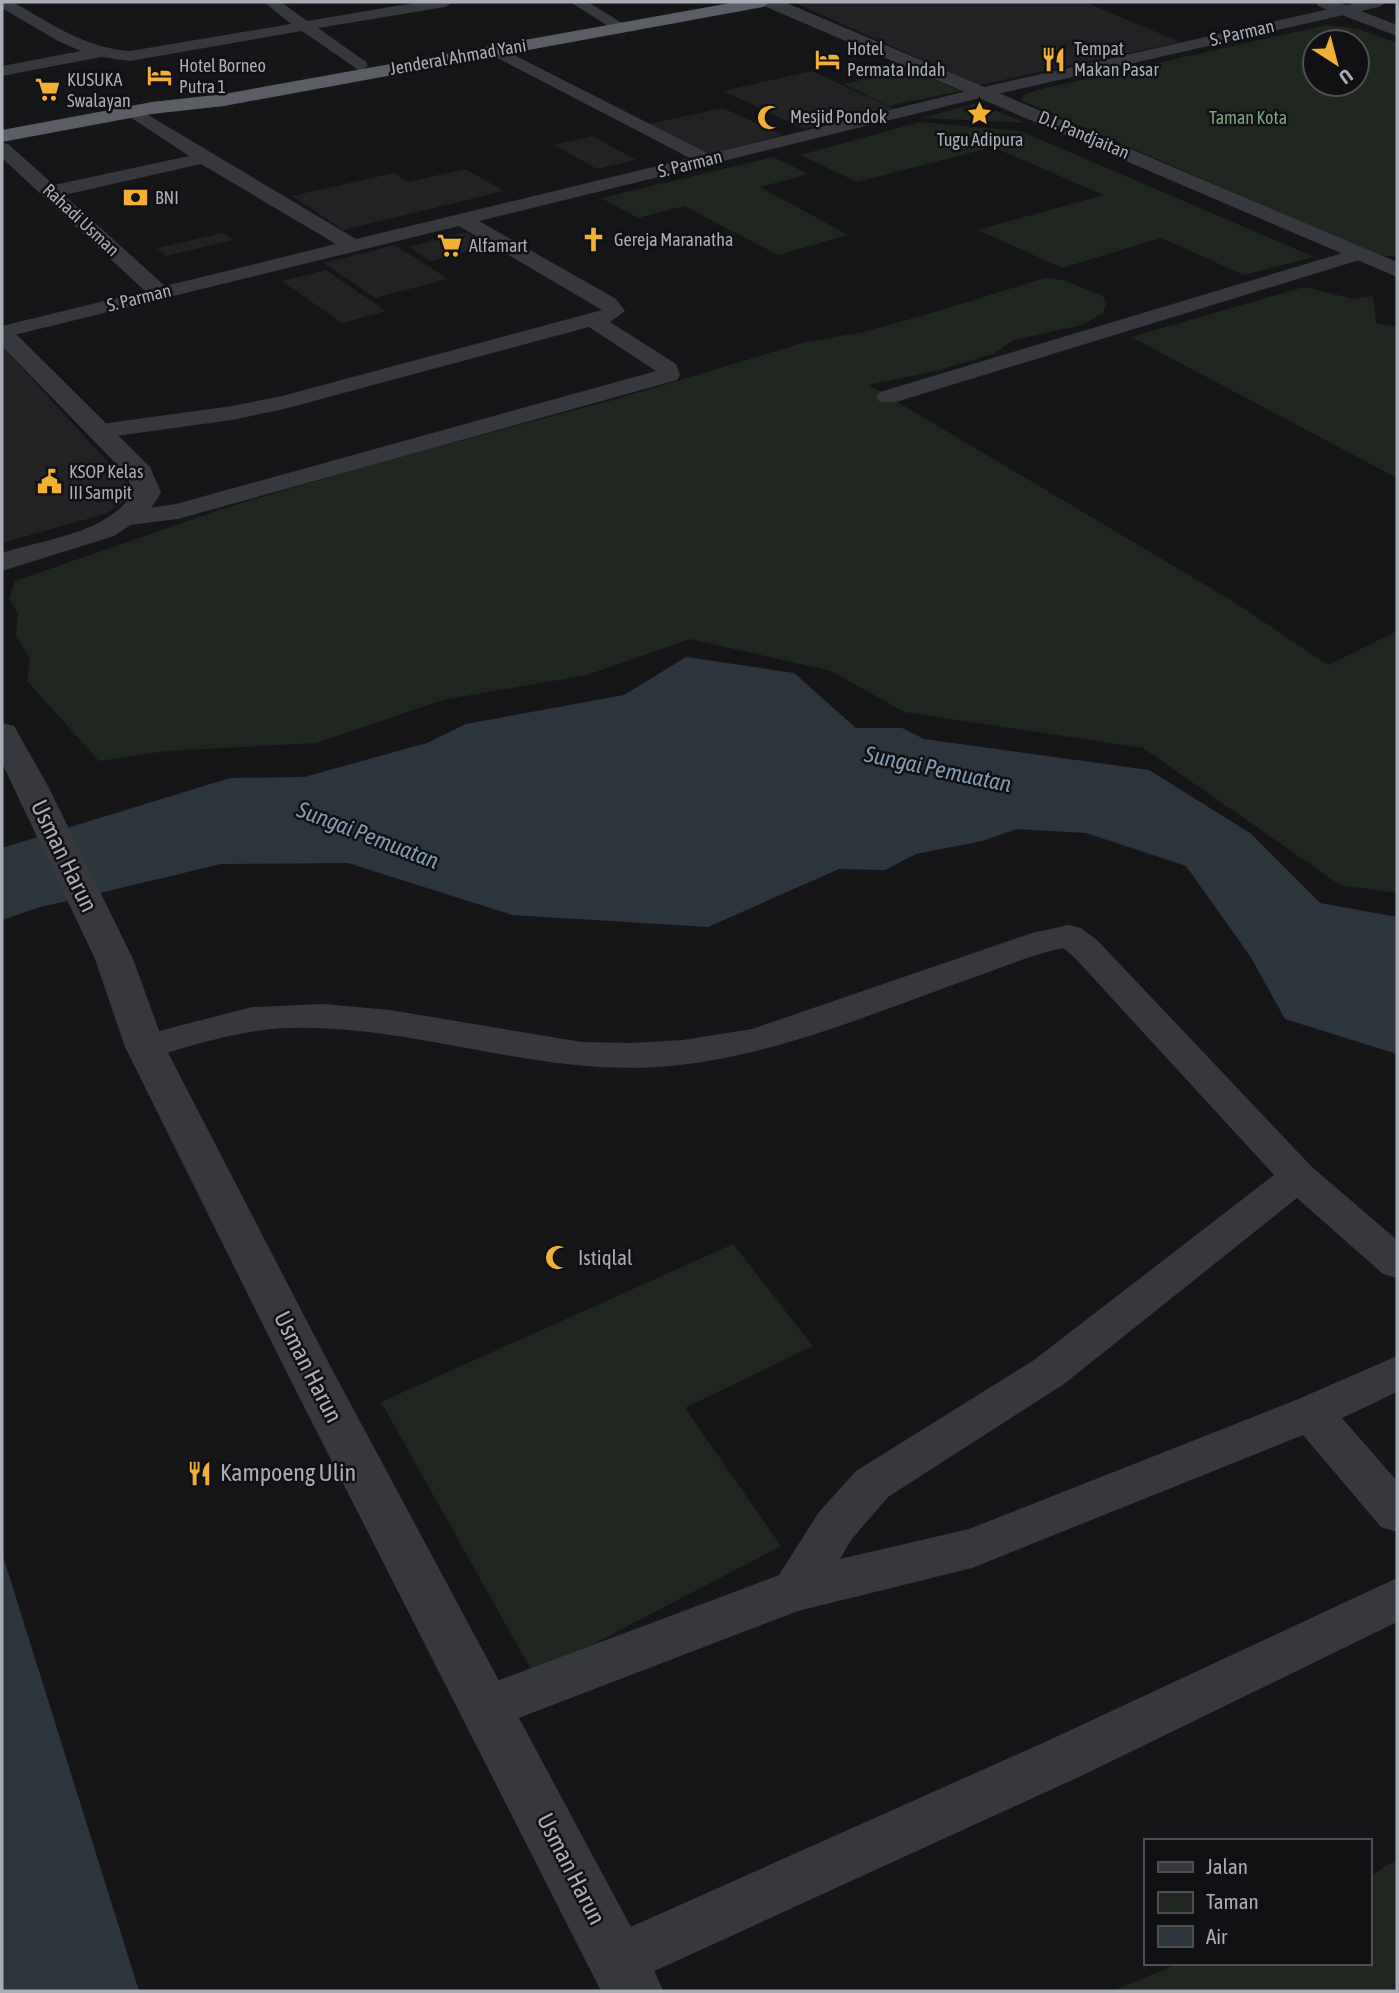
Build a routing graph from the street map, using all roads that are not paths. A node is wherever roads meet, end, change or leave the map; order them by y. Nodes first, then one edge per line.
1 (3, 2) edge
2 (271, 2) edge
3 (445, 2) edge
4 (578, 2) edge
5 (723, 2) edge
6 (763, 2) edge
7 (770, 2) edge
8 (1324, 2) edge
9 (1379, 2) edge
10 (1344, 10) junction
11 (617, 25) junction
12 (305, 26) junction
13 (1397, 31) edge
14 (168, 38) dead end
15 (494, 50) junction
16 (97, 53) junction
17 (360, 66) junction
18 (2, 71) edge
19 (984, 92) junction
20 (143, 109) junction
21 (2, 136) edge
22 (2, 148) edge
23 (204, 158) junction
24 (707, 160) junction
25 (50, 192) junction
26 (463, 220) junction
27 (353, 246) junction
28 (1359, 254) junction
29 (1397, 270) edge
30 (160, 293) junction
31 (592, 320) junction
32 (2, 332) edge
33 (888, 397) dead end
34 (102, 431) junction
35 (129, 517) junction
36 (2, 562) edge
37 (2, 733) edge
38 (145, 1047) junction
39 (1298, 1177) junction
40 (1397, 1263) edge
41 (1397, 1373) edge
42 (1311, 1413) junction
43 (1397, 1513) edge
44 (796, 1590) junction
45 (1397, 1599) edge
46 (487, 1707) junction
47 (626, 1976) edge

1 - 16 street
2 - 12 street
3 - 12 street
4 - 11 street
5 - 11 highway, Jenderal Ahmad Yani
6 - 11 highway, Jenderal Ahmad Yani
7 - 19 street, D.I. Pandjaitan
8 - 10 street
9 - 10 street, S. Parman
10 - 13 street
10 - 19 street, S. Parman
11 - 15 highway, Jenderal Ahmad Yani
11 - 17 highway, Jenderal Ahmad Yani
12 - 16 street
12 - 17 street
14 - 16 street
15 - 20 highway, Jenderal Ahmad Yani
15 - 24 street
16 - 18 street
17 - 20 highway, Jenderal Ahmad Yani
19 - 24 street, S. Parman
19 - 28 street, D.I. Pandjaitan
20 - 21 highway, Jenderal Ahmad Yani
20 - 23 street
22 - 25 street, Rahadi Usman
23 - 25 street
23 - 27 street
24 - 26 street, S. Parman
25 - 30 street, Rahadi Usman
26 - 27 street, S. Parman
26 - 31 street
27 - 30 street, S. Parman
28 - 29 street, D.I. Pandjaitan
28 - 33 street
30 - 32 street, S. Parman
31 - 34 street
31 - 35 street
32 - 34 street
34 - 35 street
35 - 36 street
37 - 38 street, Usman Harun
38 - 39 street
38 - 46 street, Usman Harun
39 - 40 street
39 - 44 street
41 - 42 street
42 - 43 street
42 - 44 street
44 - 46 street
45 - 47 street
46 - 47 street, Usman Harun

